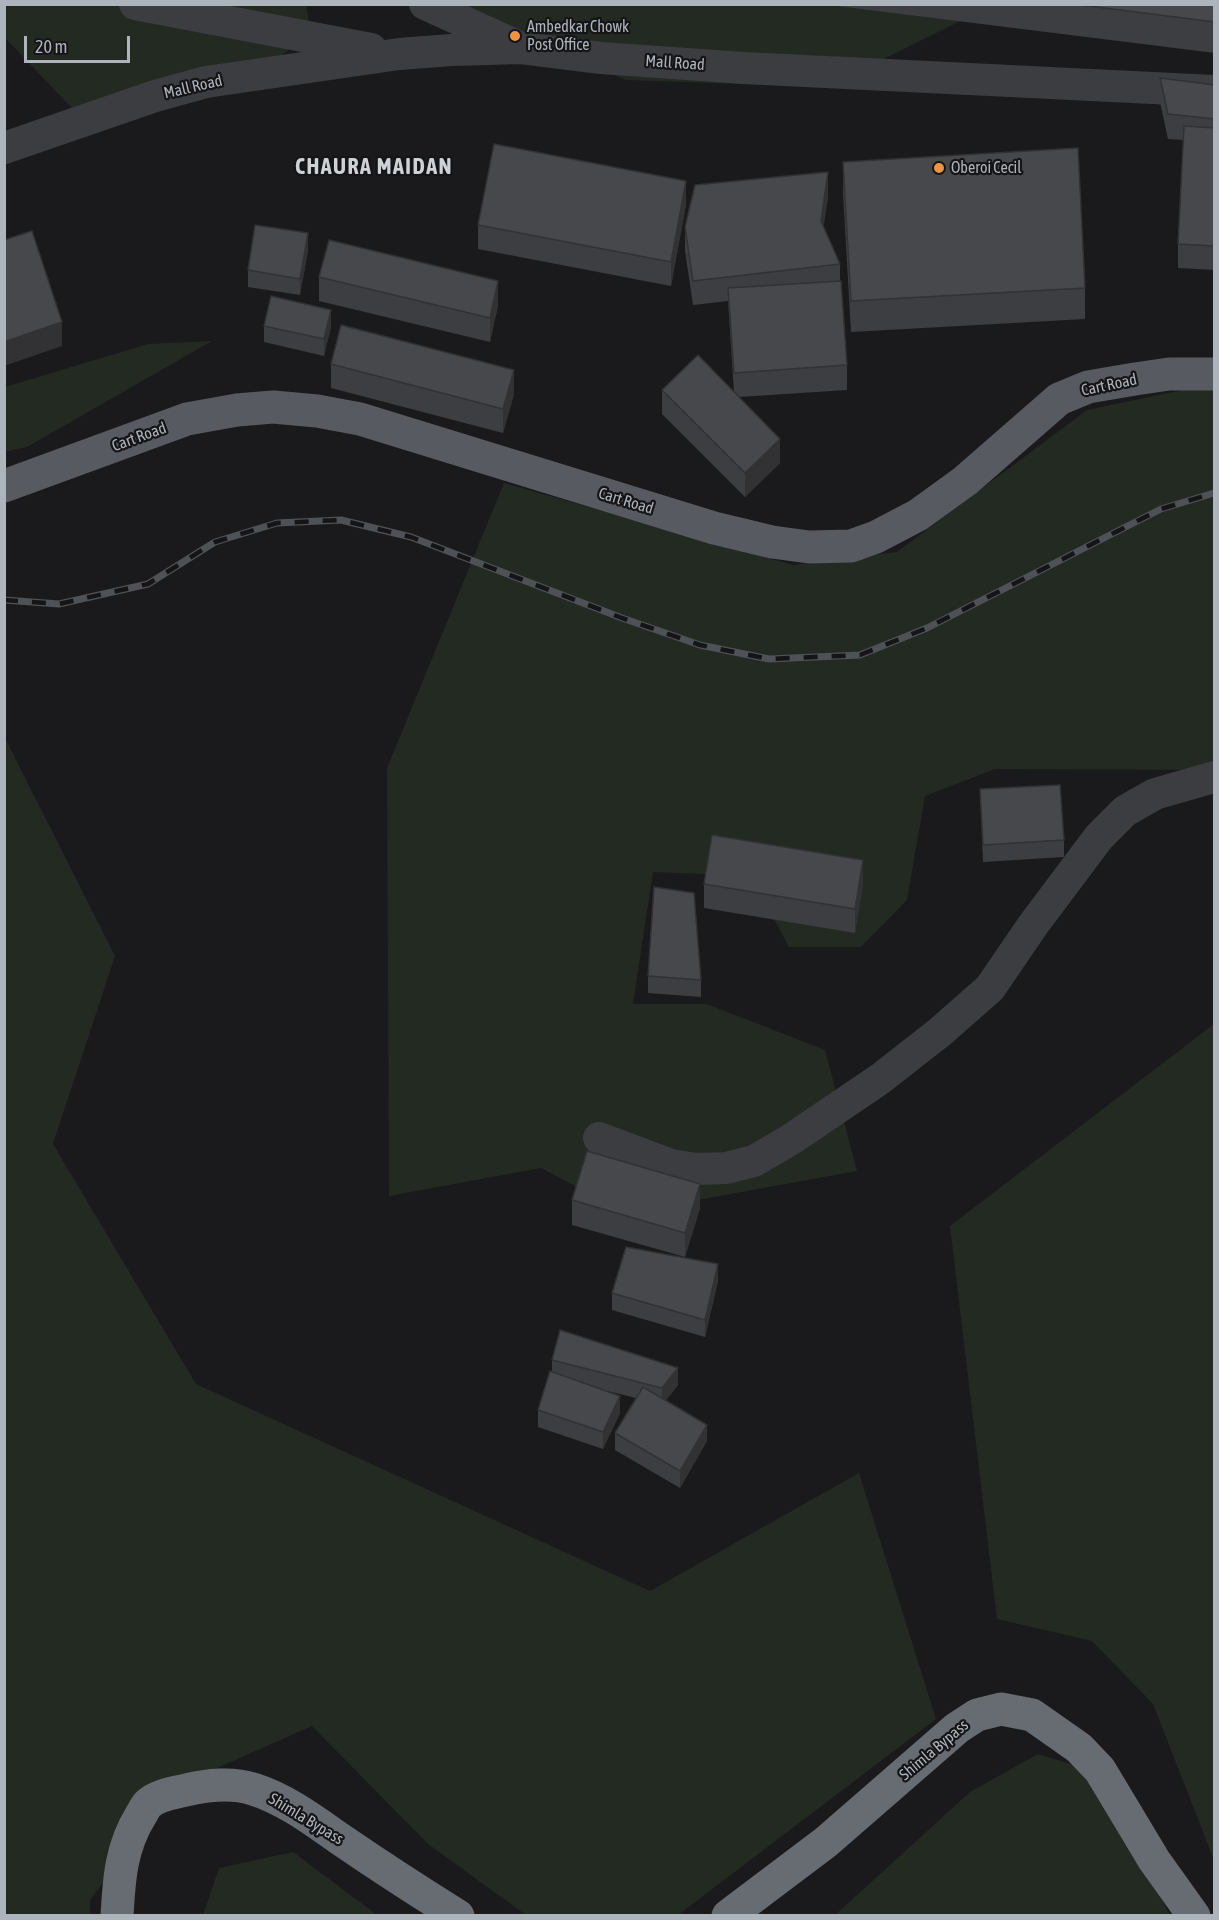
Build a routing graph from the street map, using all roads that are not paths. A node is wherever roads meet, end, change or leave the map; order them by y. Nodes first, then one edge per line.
1 (135, 4) edge
2 (425, 4) edge
3 (521, 48) junction
4 (399, 54) junction
5 (1215, 91) edge
6 (4, 148) edge
7 (1215, 374) edge
8 (4, 486) edge
9 (1215, 777) edge
10 (599, 1138) dead end
11 (117, 1916) edge
12 (458, 1916) edge
13 (728, 1916) edge
14 (1194, 1916) edge

1 - 4 street
2 - 3 street
3 - 4 street, Mall Road
3 - 5 street, Mall Road
4 - 6 street, Mall Road
7 - 8 main road, Cart Road
9 - 10 street
11 - 12 highway, Shimla Bypass
13 - 14 highway, Shimla Bypass

